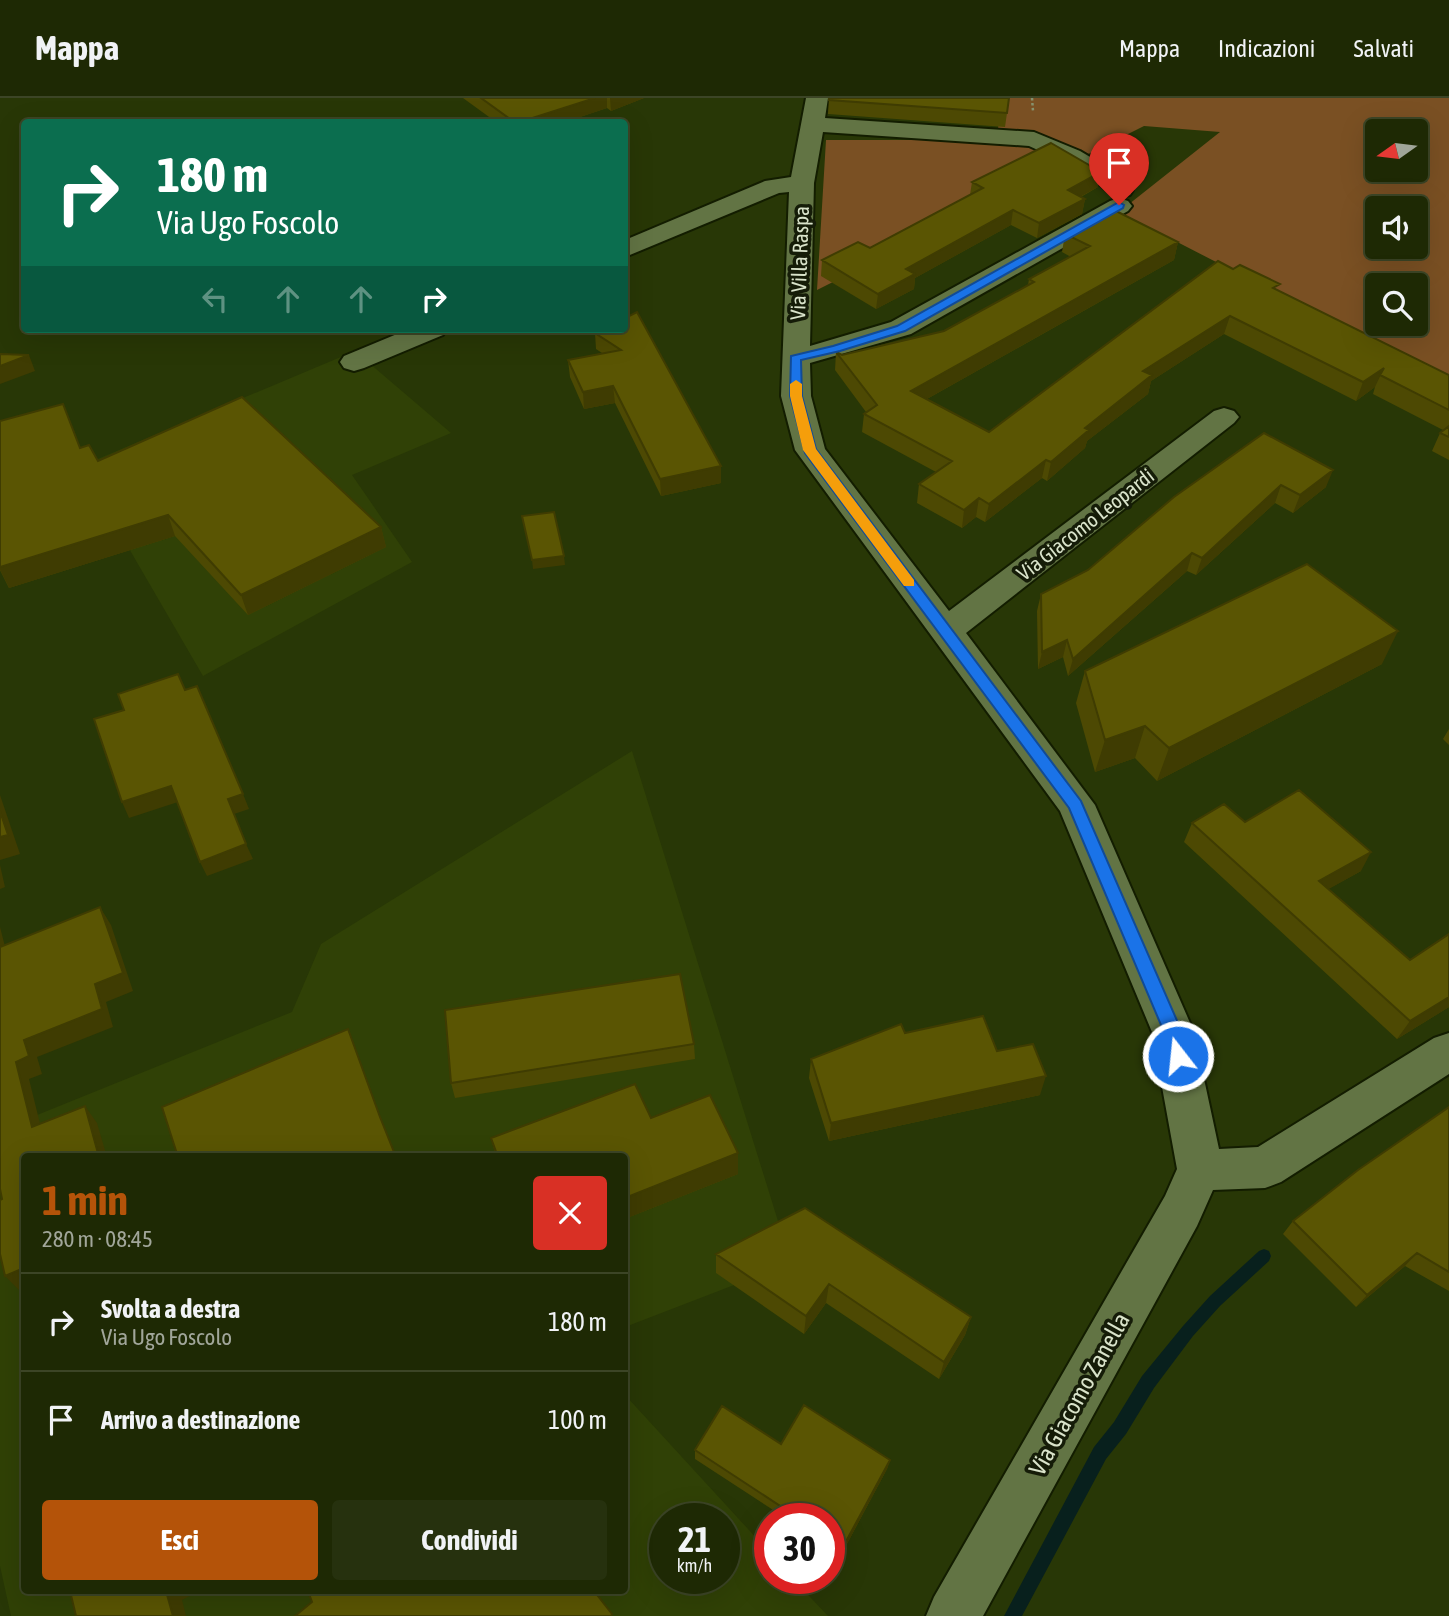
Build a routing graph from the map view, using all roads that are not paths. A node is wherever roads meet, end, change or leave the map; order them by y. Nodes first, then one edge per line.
1 (814, 111) edge
2 (802, 183) junction
3 (628, 247) edge
4 (423, 333) edge
5 (796, 358) junction
6 (354, 362) dead end
7 (1224, 417) dead end
8 (945, 632) junction
9 (1449, 1051) edge
10 (1199, 1169) junction
11 (953, 1616) edge

1 - 2 street, Via Villa Raspa
1 - 5 street
2 - 3 street
2 - 5 street, Via Villa Raspa
4 - 6 street
5 - 8 street, Via Villa Raspa
7 - 8 street, Via Giacomo Leopardi
8 - 10 street, Via Villa Raspa
9 - 10 street
10 - 11 street, Via Giacomo Zanella

